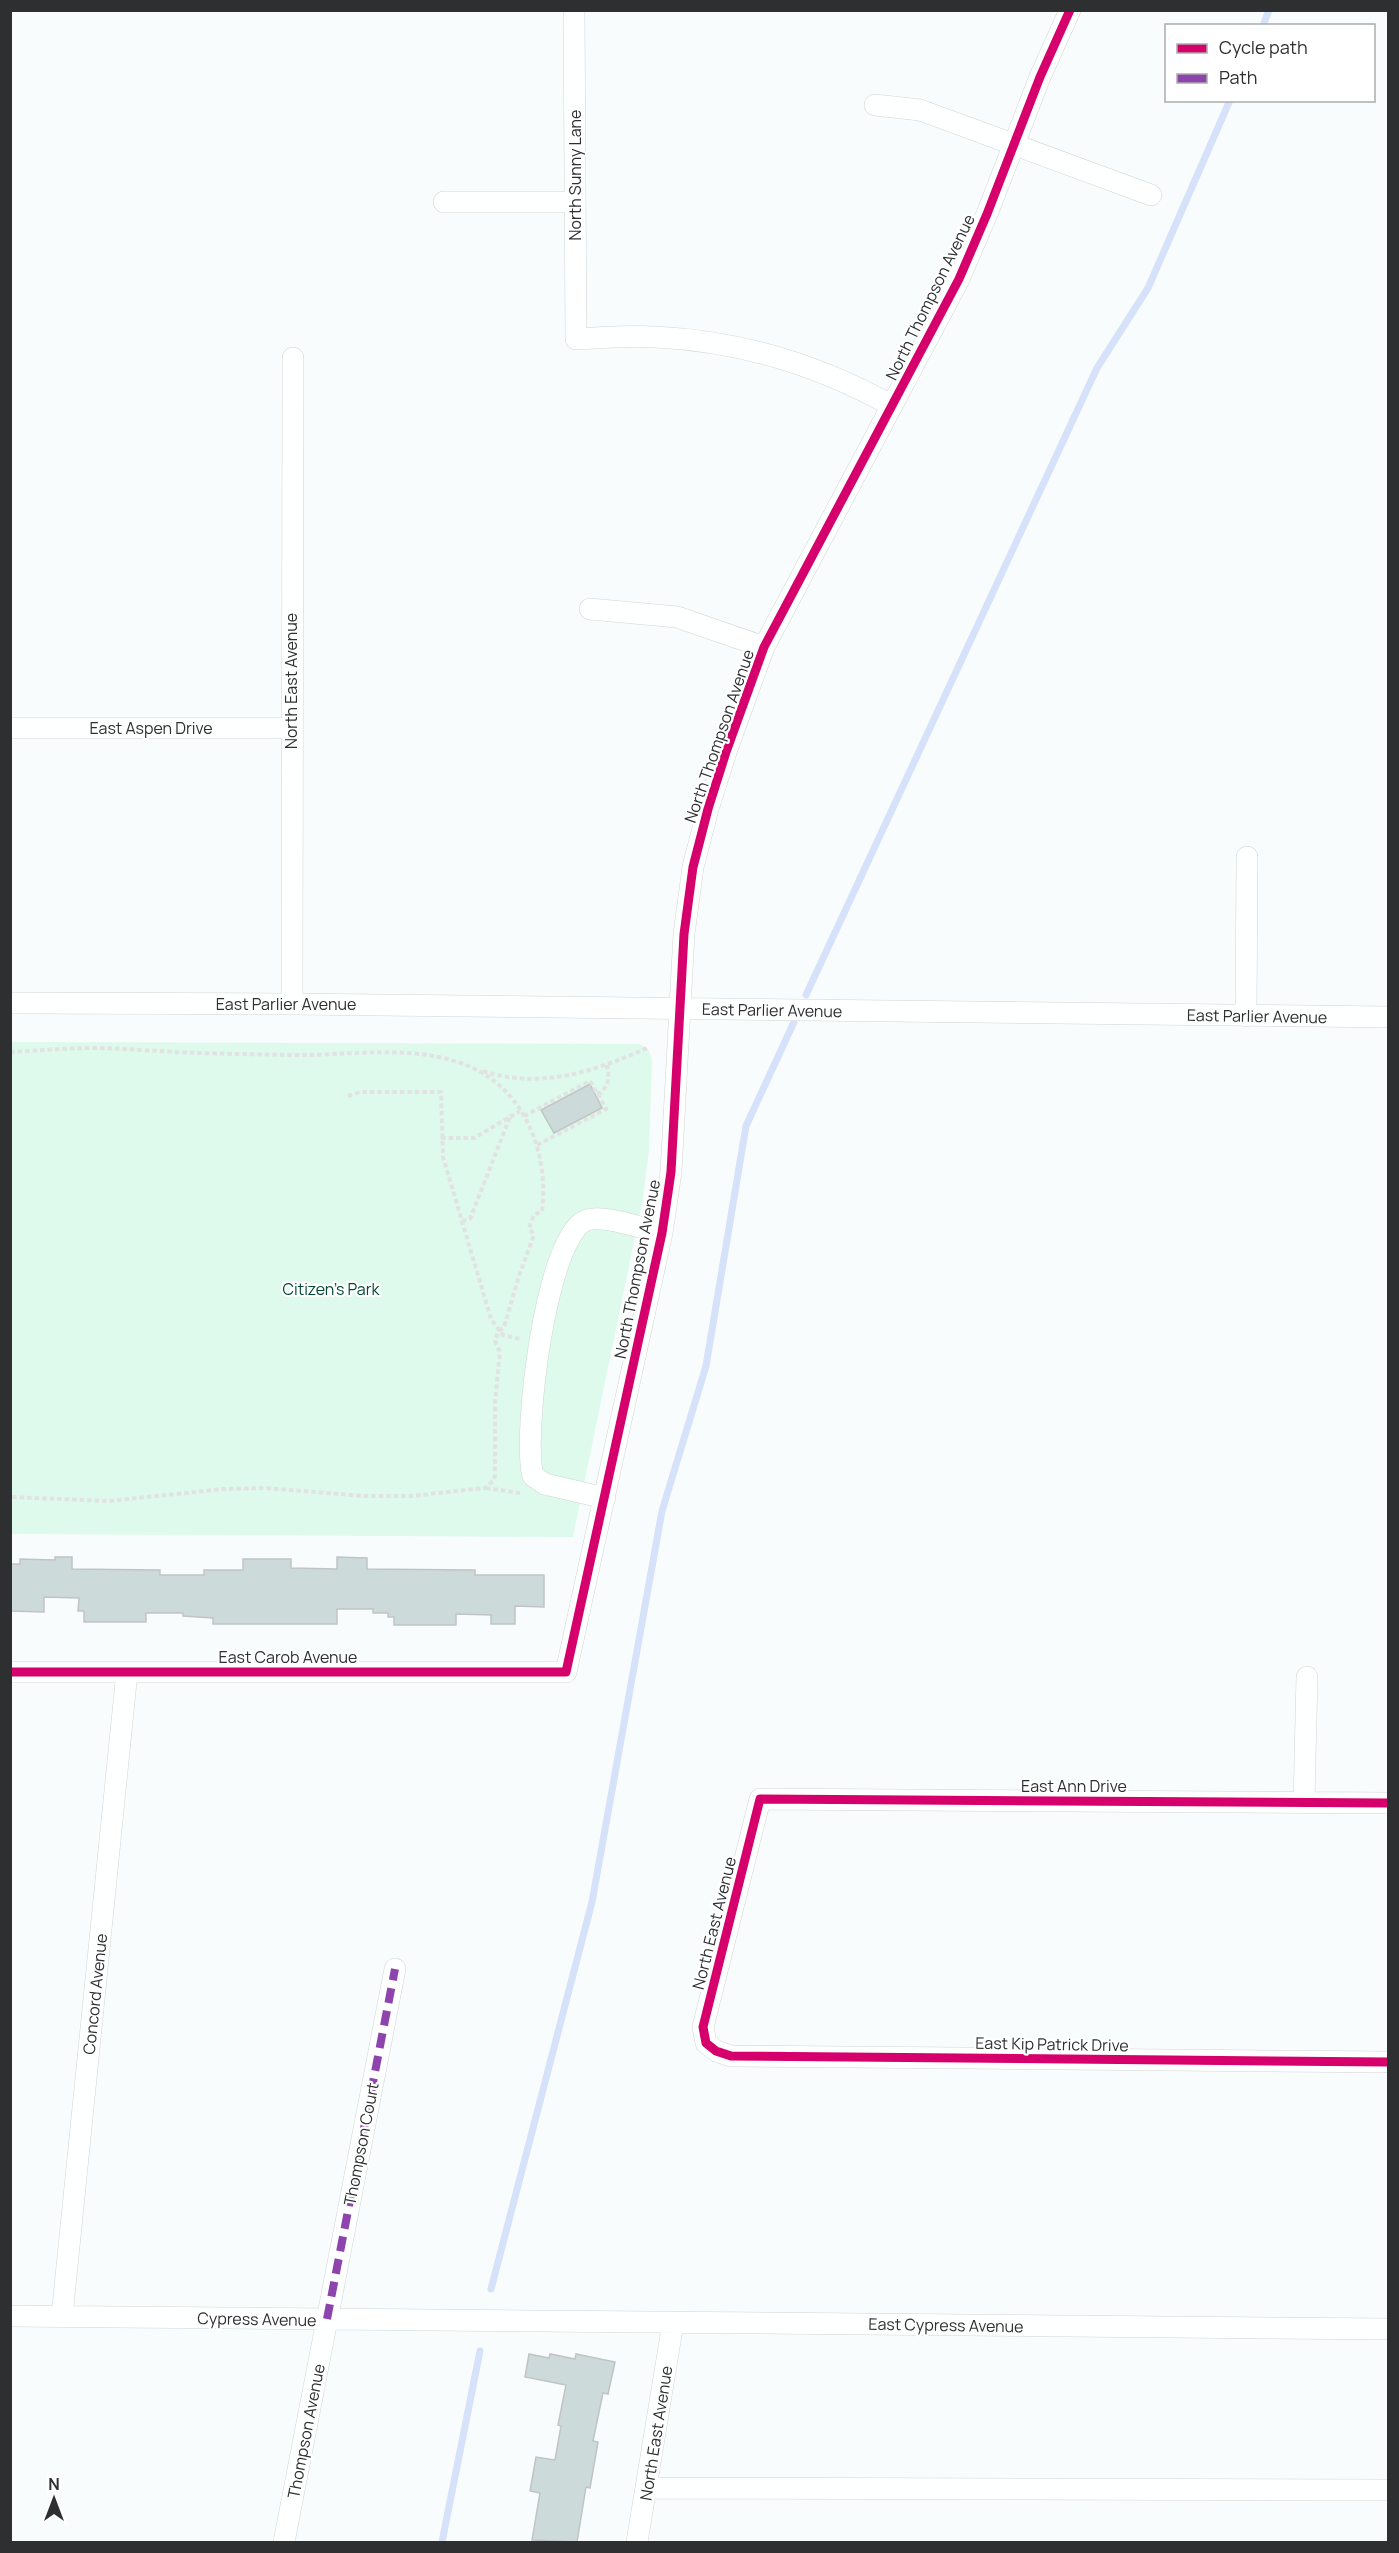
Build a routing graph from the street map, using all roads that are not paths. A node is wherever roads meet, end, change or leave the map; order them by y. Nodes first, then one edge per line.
1 (574, 10) edge
2 (1070, 10) edge
3 (874, 105) dead end
4 (1014, 145) junction
5 (1151, 195) dead end
6 (444, 202) dead end
7 (574, 202) junction
8 (292, 358) dead end
9 (892, 405) junction
10 (590, 609) dead end
11 (764, 647) junction
12 (10, 728) edge
13 (291, 728) junction
14 (1247, 857) dead end
15 (10, 1003) edge
16 (292, 1004) junction
17 (679, 1009) junction
18 (1246, 1016) junction
19 (1389, 1017) edge
20 (662, 1233) junction
21 (605, 1498) junction
22 (10, 1672) edge
23 (127, 1672) junction
24 (566, 1672) joint
25 (1306, 1677) dead end
26 (760, 1799) joint
27 (1304, 1802) junction
28 (1389, 1803) edge
29 (395, 1970) dead end
30 (716, 2051) joint
31 (1389, 2062) edge
32 (10, 2316) edge
33 (62, 2316) junction
34 (327, 2319) junction
35 (504, 2321) joint
36 (673, 2323) junction
37 (1389, 2330) edge
38 (648, 2488) junction
39 (1389, 2490) edge
40 (284, 2542) edge
41 (638, 2542) edge

1 - 7 street, North Sunny Lane
2 - 4 street, North Thompson Avenue
3 - 4 street
4 - 5 street
4 - 9 street, North Thompson Avenue
6 - 7 street
7 - 9 street, North Sunny Lane
8 - 13 street, North East Avenue
9 - 11 street, North Thompson Avenue
10 - 11 street
11 - 17 street, North Thompson Avenue
12 - 13 street, East Aspen Drive
13 - 16 street, North East Avenue
14 - 18 street
15 - 16 street, East Parlier Avenue
16 - 17 street, East Parlier Avenue
17 - 18 street, East Parlier Avenue
17 - 20 street, North Thompson Avenue
18 - 19 street, East Parlier Avenue
20 - 21 street, North Thompson Avenue
20 - 21 street
21 - 24 street, North Thompson Avenue
22 - 23 street, East Carob Avenue
23 - 24 street, East Carob Avenue
23 - 33 street, Concord Avenue
25 - 27 street
26 - 27 street, East Ann Drive
26 - 30 street, North East Avenue
27 - 28 street, East Ann Drive
29 - 34 street, Thompson Court
30 - 31 street, East Kip Patrick Drive
32 - 33 street, Cypress Avenue
33 - 34 street, Cypress Avenue
34 - 35 street, Cypress Avenue
34 - 40 street, Thompson Avenue
35 - 36 street, East Cypress Avenue
36 - 37 street, East Cypress Avenue
36 - 38 street, North East Avenue
38 - 39 street
38 - 41 street, North East Avenue

